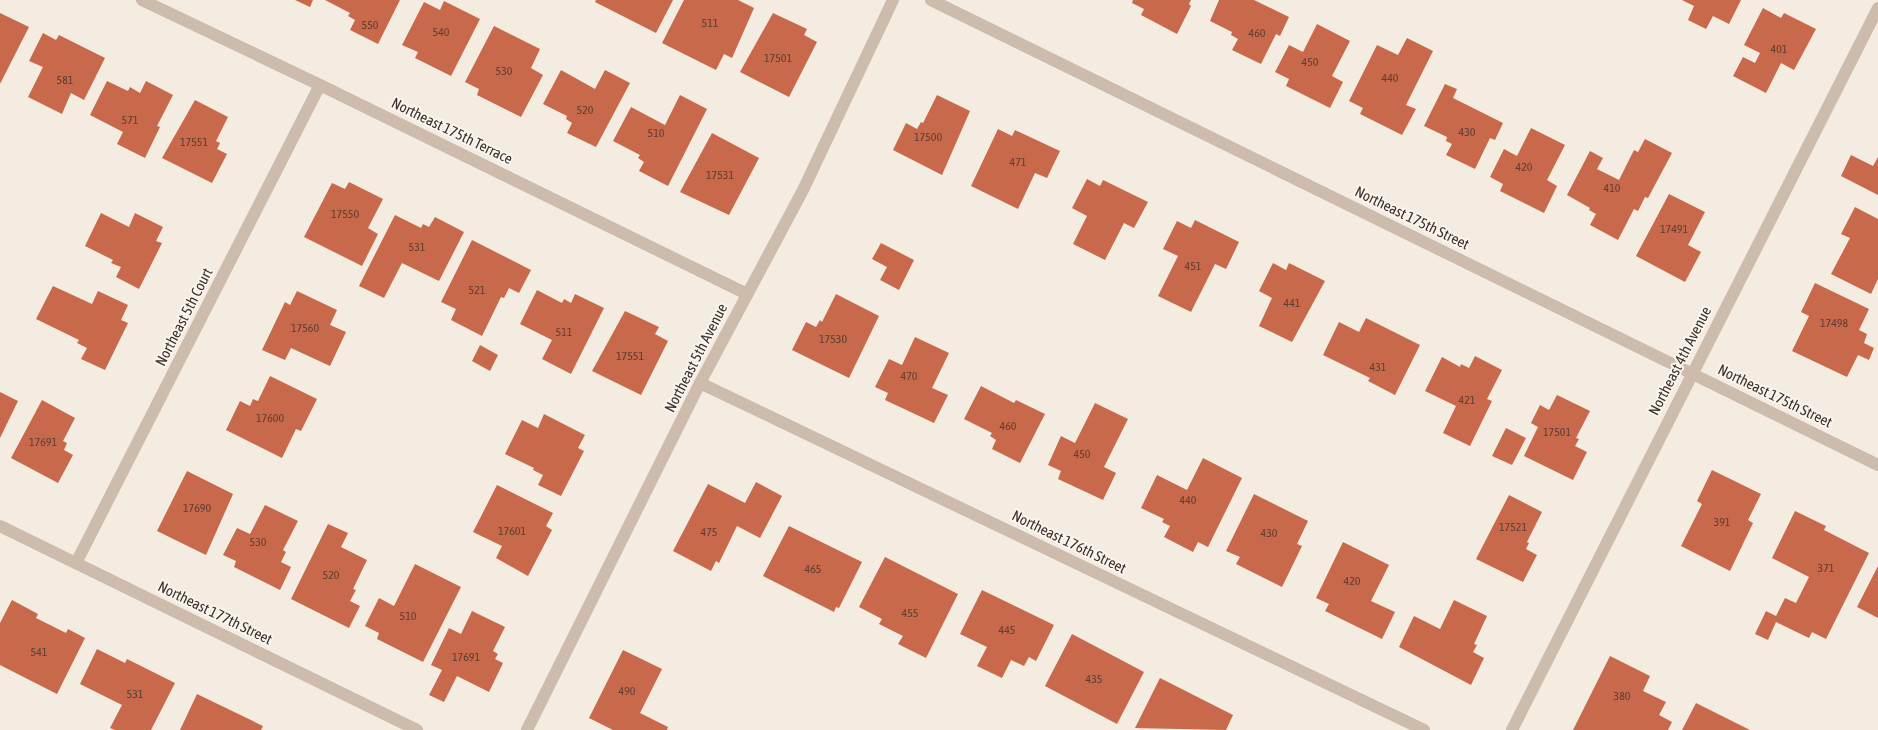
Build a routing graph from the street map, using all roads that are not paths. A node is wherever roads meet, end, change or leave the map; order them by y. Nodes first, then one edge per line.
1 (142, 0) edge
2 (893, 0) edge
3 (931, 0) edge
4 (1878, 8) edge
5 (320, 85) junction
6 (746, 294) junction
7 (1692, 373) junction
8 (700, 383) junction
9 (1878, 465) edge
10 (0, 526) edge
11 (76, 563) junction
12 (417, 730) edge
13 (527, 730) edge
14 (1424, 730) edge
15 (1512, 730) edge

1 - 5 street, Northeast 175th Terrace
2 - 6 street, Northeast 5th Avenue
3 - 7 street, Northeast 175th Street
4 - 7 street, Northeast 4th Avenue
5 - 6 street, Northeast 175th Terrace
5 - 11 street, Northeast 5th Court
6 - 8 street, Northeast 5th Avenue
7 - 9 street, Northeast 175th Street
7 - 15 street, Northeast 4th Avenue
8 - 13 street, Northeast 5th Avenue
8 - 14 street, Northeast 176th Street
10 - 11 street, Northeast 177th Street
11 - 12 street, Northeast 177th Street

